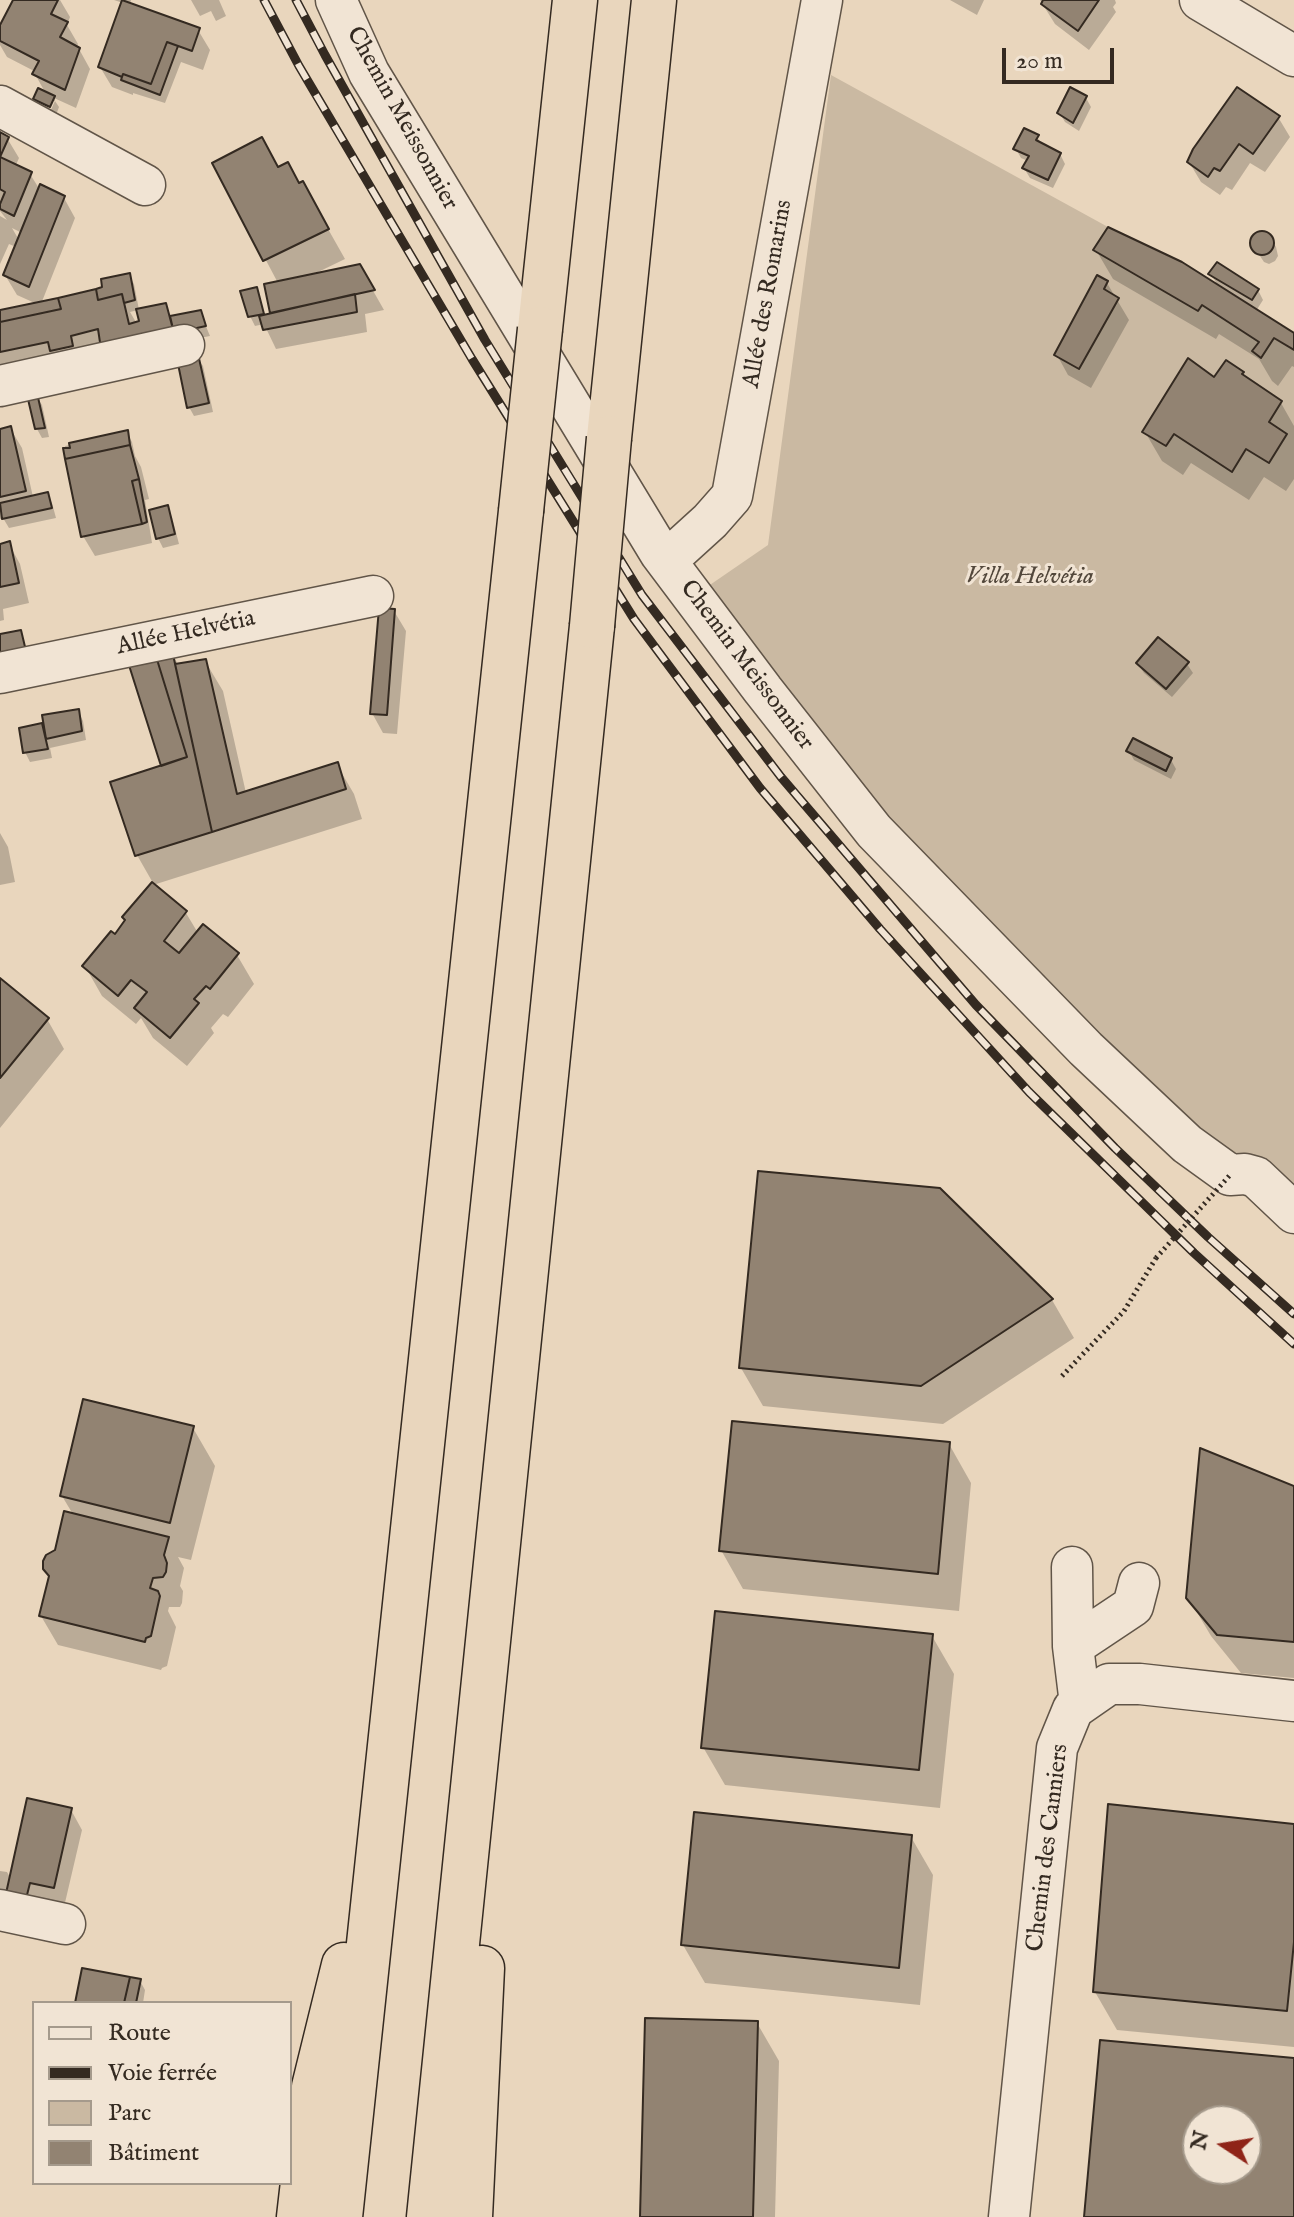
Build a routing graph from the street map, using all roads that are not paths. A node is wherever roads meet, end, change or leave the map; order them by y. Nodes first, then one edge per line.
1 (336, 0) edge
2 (575, 0) edge
3 (654, 0) edge
4 (822, 0) edge
5 (1200, 0) edge
6 (1294, 56) edge
7 (0, 106) edge
8 (145, 185) dead end
9 (184, 345) dead end
10 (0, 386) edge
11 (666, 561) junction
12 (373, 596) dead end
13 (0, 673) edge
14 (1294, 1213) edge
15 (507, 1451) junction
16 (1072, 1567) dead end
17 (1139, 1583) dead end
18 (1073, 1646) junction
19 (1294, 1701) edge
20 (1080, 1704) junction
21 (384, 1807) junction
22 (0, 1910) edge
23 (65, 1924) dead end
24 (299, 2217) edge
25 (340, 2217) edge
26 (429, 2217) edge
27 (470, 2217) edge
28 (1009, 2217) edge

1 - 11 street, Chemin Meissonnier
2 - 21 highway, bridge
3 - 15 highway, bridge
4 - 11 street, Allée des Romarins
5 - 6 street
7 - 8 street
9 - 10 street
11 - 14 street, Chemin Meissonnier
12 - 13 street, Allée Helvétia
15 - 26 highway
15 - 27 highway
16 - 18 street
17 - 18 street
18 - 20 street
19 - 20 street
20 - 28 street, Chemin des Canniers
21 - 24 highway
21 - 25 highway
22 - 23 street

